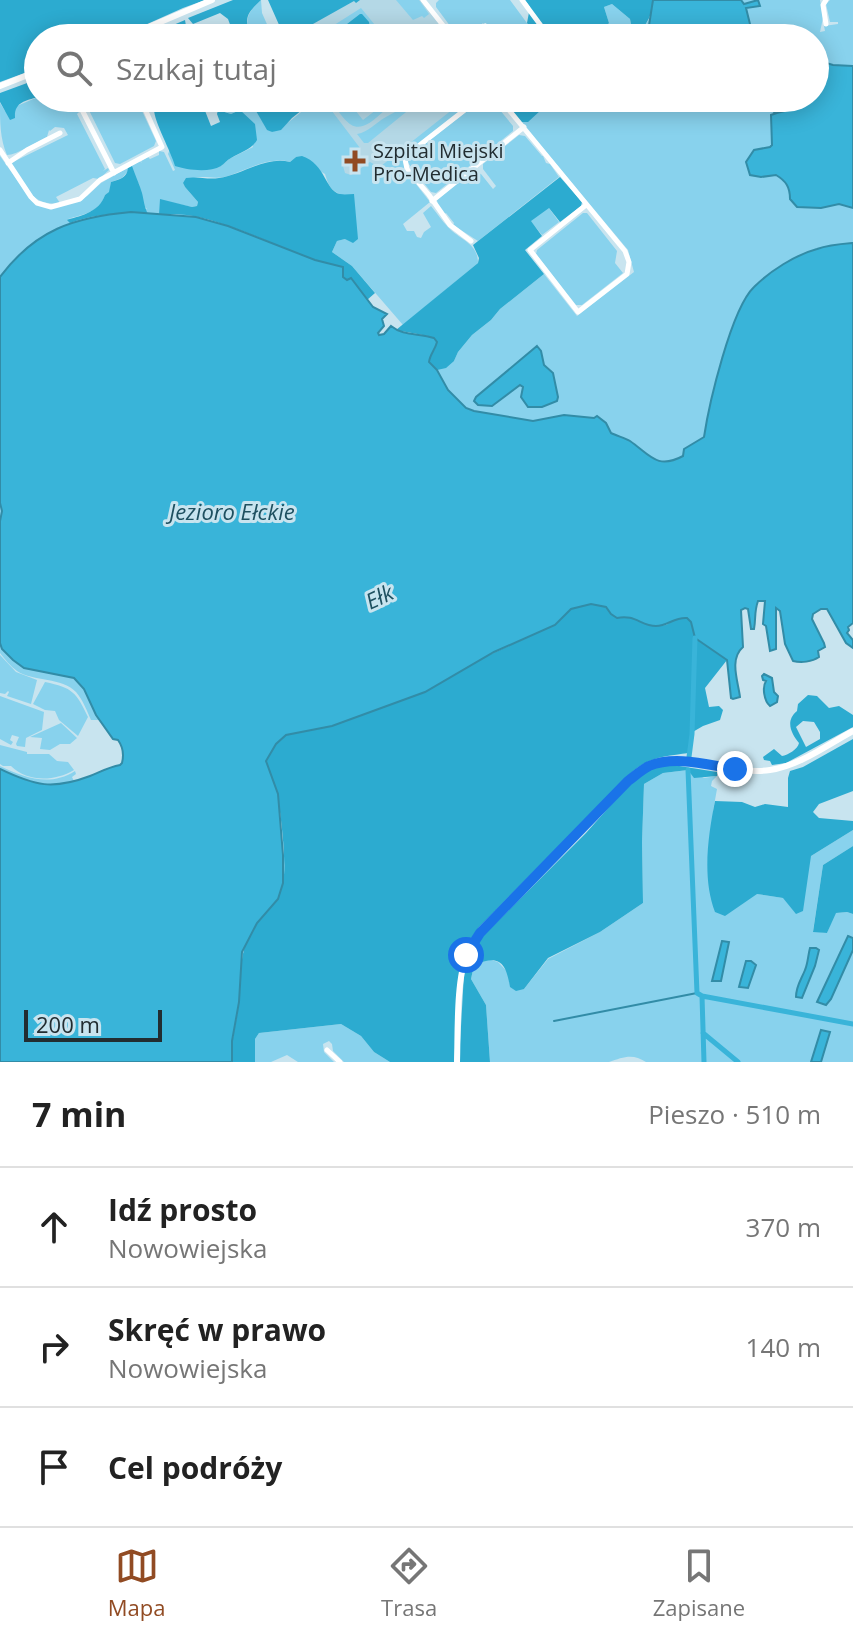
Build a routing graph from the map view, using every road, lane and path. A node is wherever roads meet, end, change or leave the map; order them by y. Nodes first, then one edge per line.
1 (212, 0) edge
2 (423, 0) edge
3 (522, 0) edge
4 (826, 0) edge
5 (156, 24) edge
6 (442, 24) edge
7 (540, 24) edge
8 (826, 24) dead end
9 (24, 77) edge
10 (0, 86) edge
11 (83, 112) edge
12 (146, 112) edge
13 (462, 112) edge
14 (511, 112) edge
15 (524, 127) junction
16 (60, 133) dead end
17 (0, 150) edge
18 (8, 163) junction
19 (114, 173) junction
20 (432, 201) junction
21 (586, 205) junction
22 (471, 241) dead end
23 (853, 731) edge
24 (327, 1050) dead end
25 (340, 1062) edge
26 (457, 1062) edge

1 - 5 street
2 - 6 street
3 - 7 street
4 - 8 street
9 - 10 street
11 - 19 street
12 - 19 street
13 - 20 street
14 - 15 street
15 - 20 street
15 - 21 street
16 - 18 street
17 - 18 street
18 - 19 street
20 - 22 street
21 - 21 street
23 - 26 street
24 - 25 street

